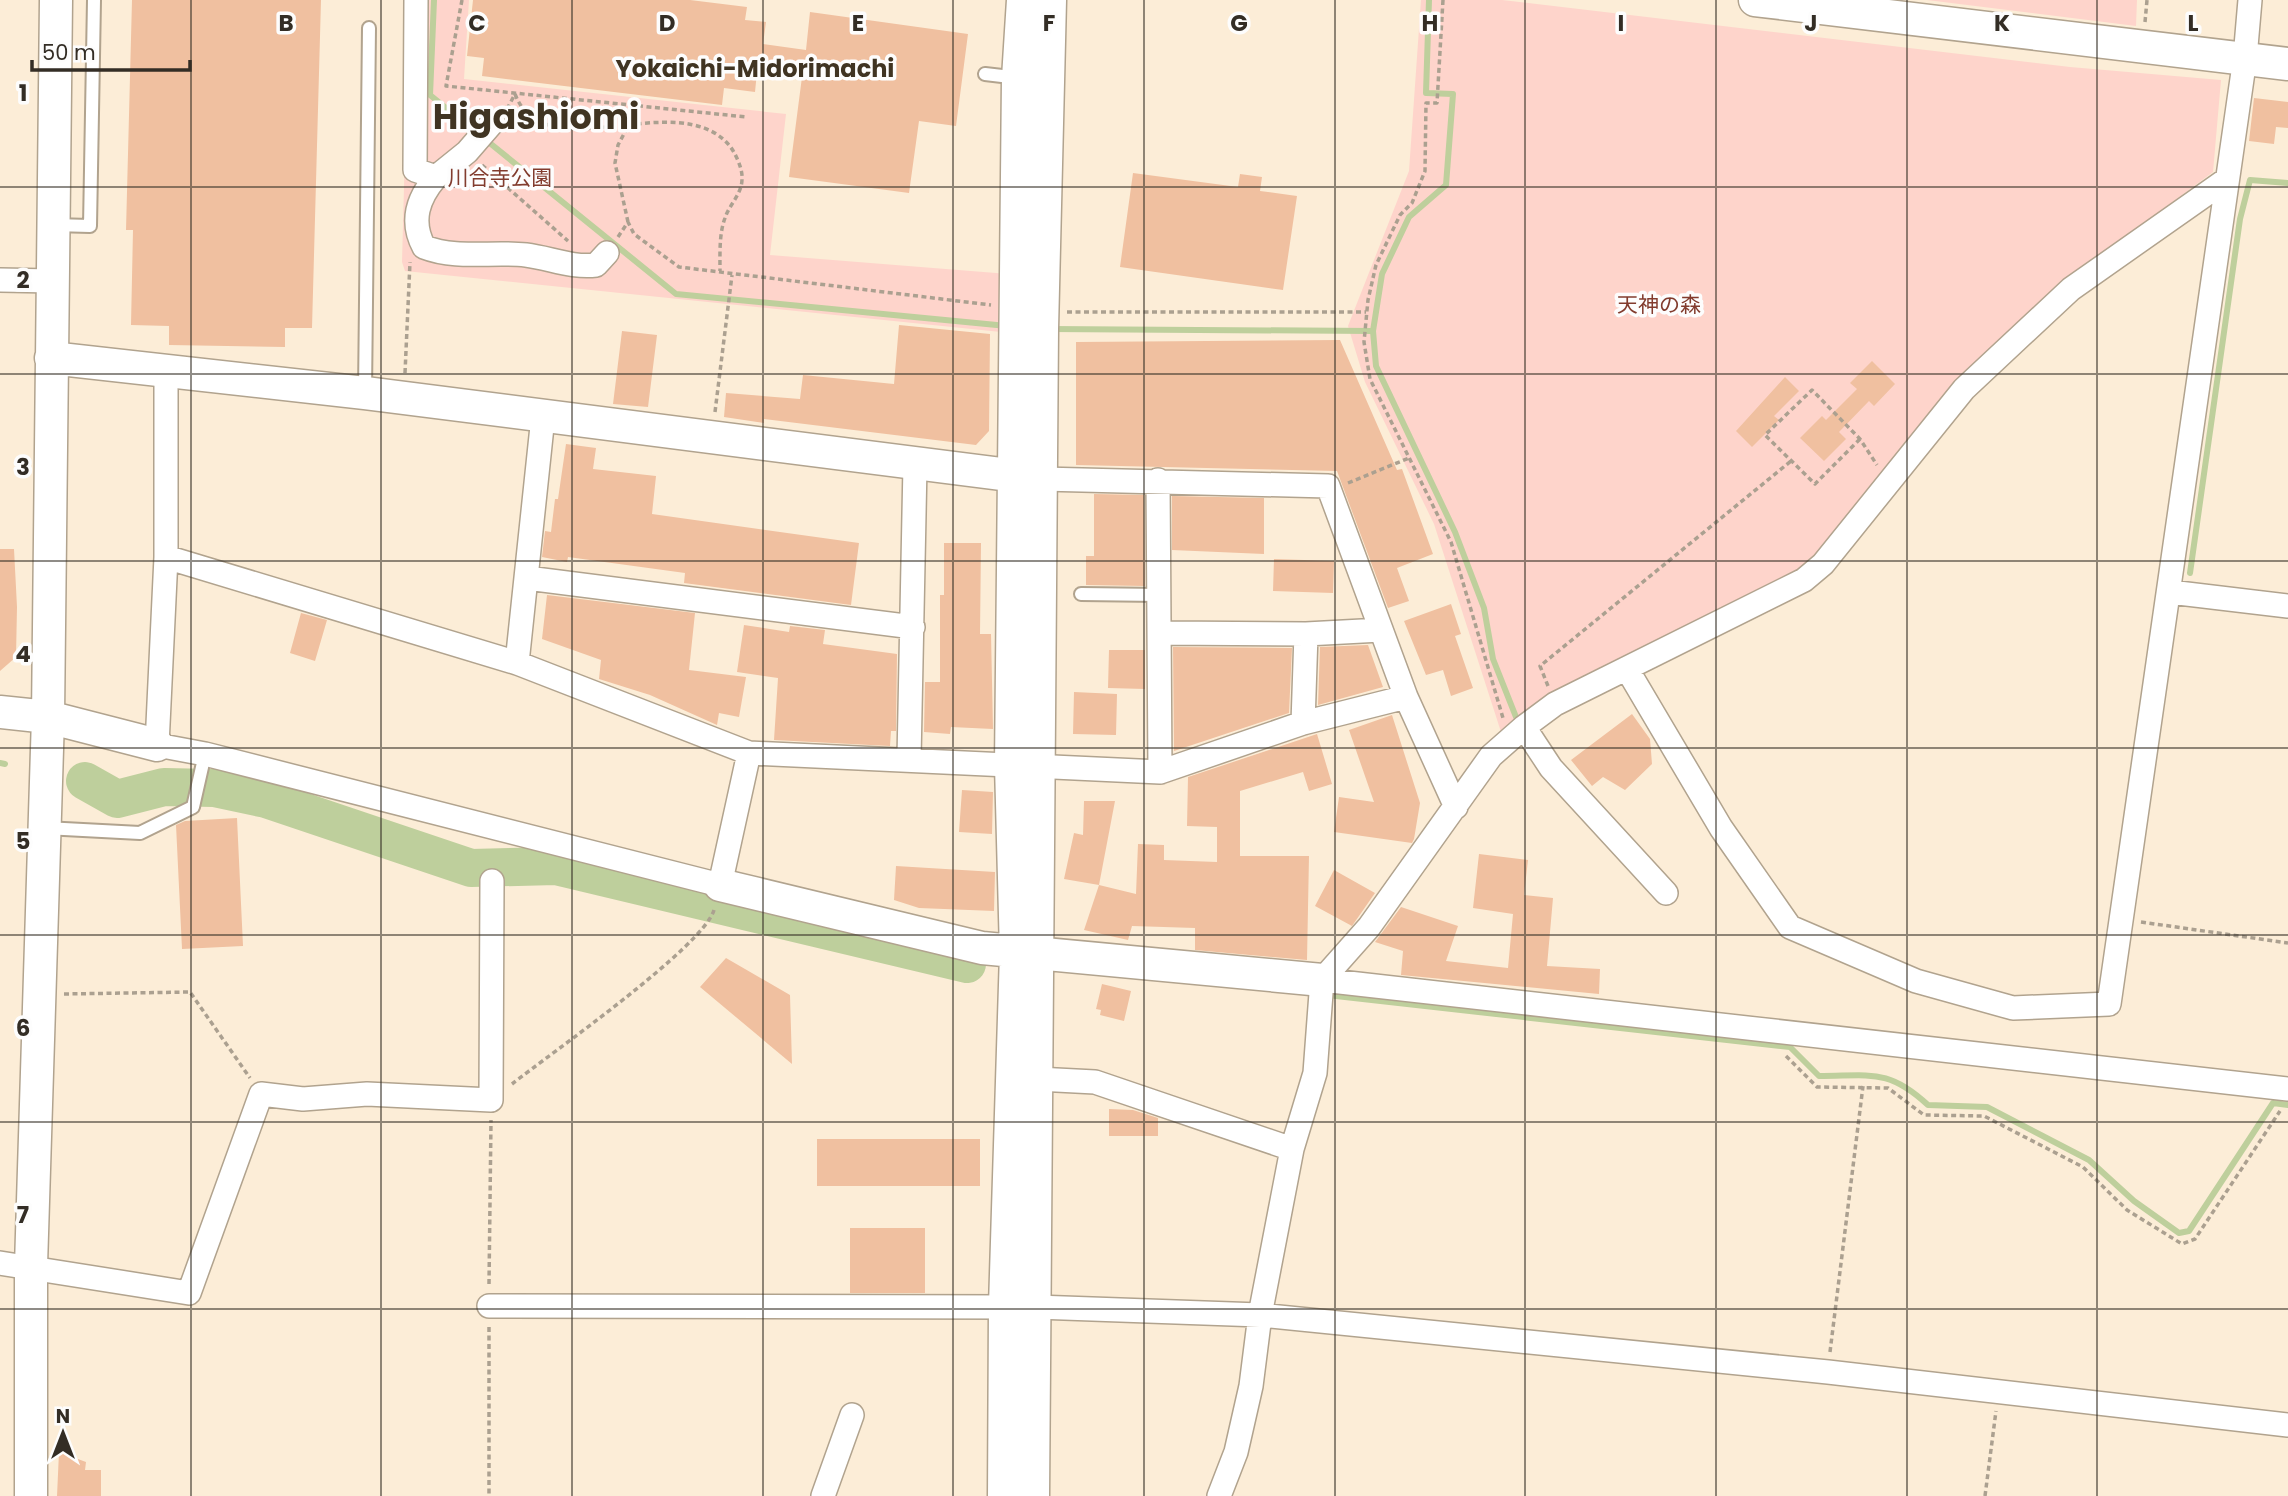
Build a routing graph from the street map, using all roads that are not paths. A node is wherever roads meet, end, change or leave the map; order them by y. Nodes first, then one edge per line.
1 (56, 0) edge
2 (94, 0) edge
3 (416, 0) edge
4 (1023, 0) edge
5 (1050, 0) edge
6 (1755, 0) edge
7 (2250, 0) edge
8 (369, 29) dead end
9 (2245, 58) junction
10 (2288, 64) edge
11 (985, 74) dead end
12 (1018, 78) junction
13 (1050, 81) junction
14 (493, 122) road end
15 (436, 177) junction
16 (2226, 180) junction
17 (53, 225) junction
18 (602, 259) road end
19 (0, 280) edge
20 (53, 282) junction
21 (51, 358) junction
22 (166, 370) junction
23 (365, 393) junction
24 (543, 417) junction
25 (915, 465) junction
26 (1028, 477) junction
27 (1158, 480) junction
28 (166, 557) junction
29 (527, 578) junction
30 (2170, 592) junction
31 (1081, 593) dead end
32 (1160, 595) junction
33 (2288, 606) edge
34 (913, 627) junction
35 (1381, 630) junction
36 (1161, 633) junction
37 (1306, 634) junction
38 (517, 663) junction
39 (1627, 669) junction
40 (1406, 697) junction
41 (0, 712) edge
42 (48, 717) junction
43 (1303, 723) junction
44 (1517, 734) junction
45 (157, 745) junction
46 (749, 753) junction
47 (205, 754) junction
48 (909, 759) junction
49 (1025, 765) junction
50 (1160, 772) junction
51 (1456, 807) junction
52 (45, 828) junction
53 (492, 881) dead end
54 (720, 885) junction
55 (1666, 893) dead end
56 (1027, 953) junction
57 (1322, 980) junction
58 (1037, 1079) junction
59 (2288, 1089) edge
60 (1292, 1149) junction
61 (0, 1262) edge
62 (32, 1266) junction
63 (489, 1306) road end
64 (1005, 1306) junction
65 (1036, 1307) junction
66 (1260, 1315) junction
67 (852, 1415) dead end
68 (2288, 1425) edge
69 (32, 1496) edge
70 (823, 1496) edge
71 (1003, 1496) edge
72 (1033, 1496) edge
73 (1219, 1496) edge

1 - 17 street
2 - 17 lane
3 - 15 street
4 - 12 street
5 - 13 street
6 - 9 street
7 - 9 street
8 - 23 lane
9 - 10 street
9 - 16 street
11 - 12 lane
12 - 13 lane
12 - 26 street
13 - 26 street
14 - 15 street
15 - 18 street
16 - 30 street
16 - 39 street
17 - 20 street
19 - 20 street
20 - 21 street
21 - 22 street
21 - 42 street
22 - 23 street
22 - 28 street
23 - 24 street
24 - 25 street
24 - 29 street
25 - 26 street
25 - 34 street
26 - 27 street
26 - 49 street
27 - 32 street
27 - 35 street
28 - 38 street
28 - 45 street
29 - 34 street
29 - 38 street
30 - 33 street
30 - 39 street
31 - 32 lane
32 - 36 street
34 - 48 street
35 - 37 street
35 - 40 street
36 - 37 street
36 - 50 street
37 - 43 street
38 - 46 street
39 - 44 street
40 - 43 street
40 - 51 street
41 - 42 street
42 - 45 street
42 - 52 street
43 - 50 street
44 - 51 street
44 - 55 street
45 - 47 street
46 - 48 street
46 - 54 street
47 - 52 lane
47 - 54 street
48 - 49 street
49 - 50 street
49 - 56 street
51 - 57 street
52 - 62 street
53 - 62 street
54 - 56 street
56 - 57 street
56 - 58 street
56 - 64 street
57 - 59 street
57 - 60 street
58 - 60 street
58 - 65 street
60 - 66 street
61 - 62 street
62 - 69 street
63 - 64 street
64 - 65 street
64 - 71 street
65 - 66 street
65 - 72 street
66 - 68 street
66 - 73 street
67 - 70 street

